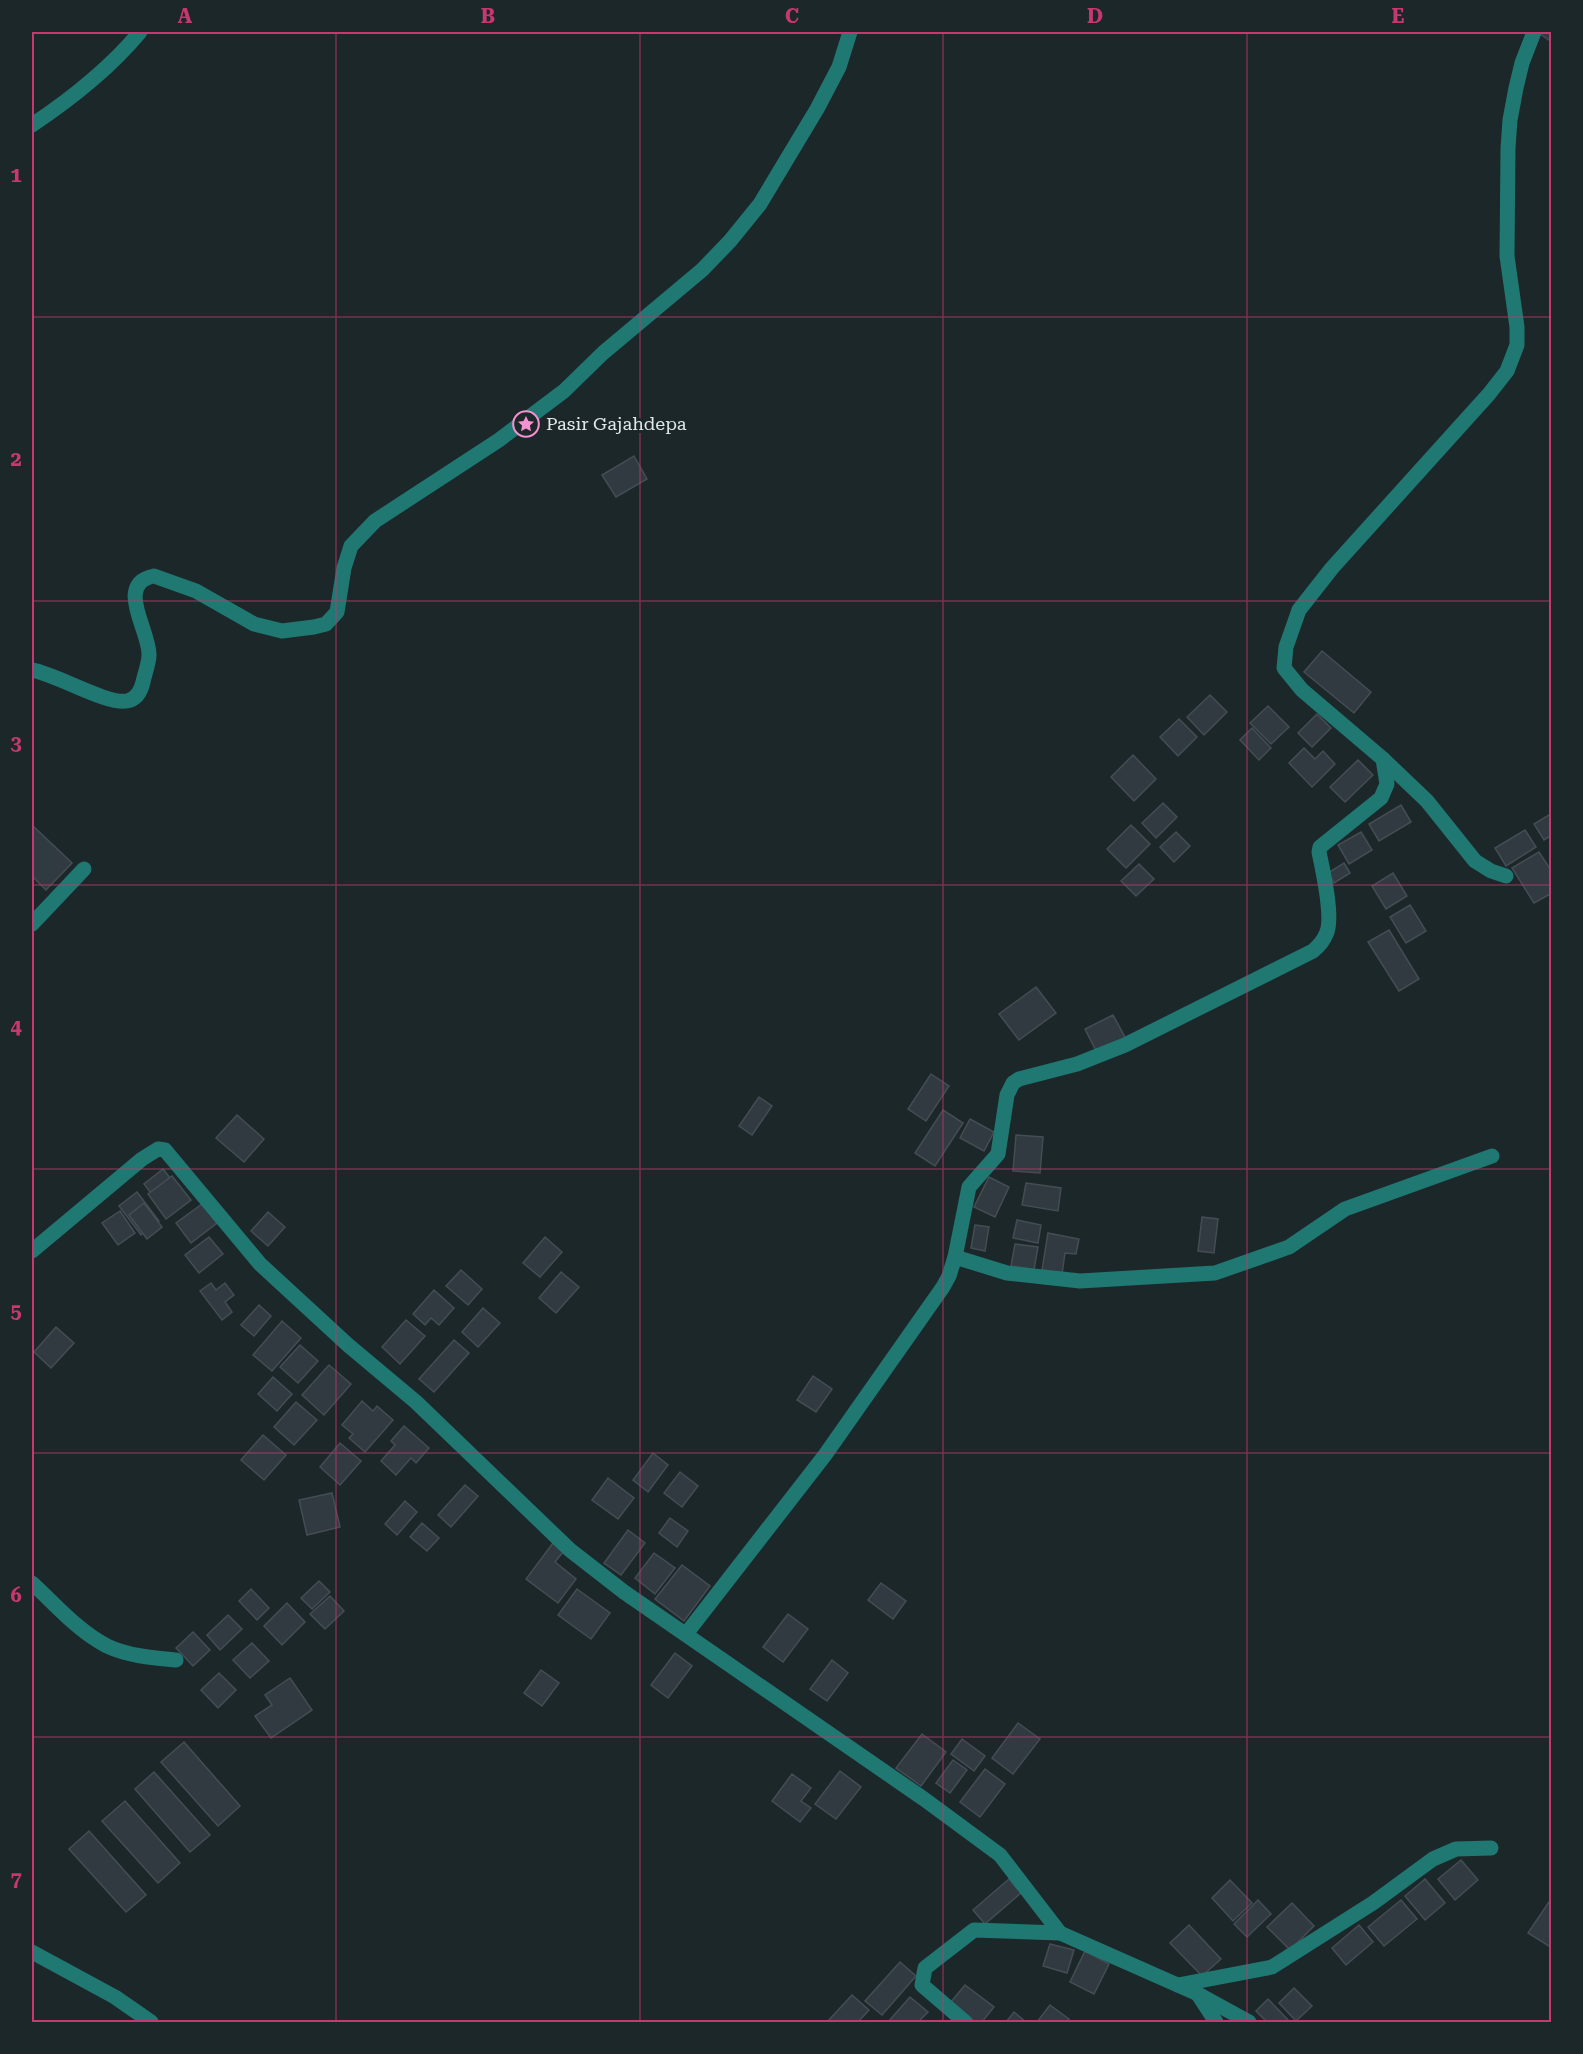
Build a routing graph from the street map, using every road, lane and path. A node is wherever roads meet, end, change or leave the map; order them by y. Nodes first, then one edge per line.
1 (140, 32) edge
2 (850, 32) edge
3 (1534, 32) edge
4 (32, 125) edge
5 (32, 670) edge
6 (1383, 759) junction
7 (84, 869) dead end
8 (1506, 876) dead end
9 (32, 924) edge
10 (1492, 1156) dead end
11 (32, 1251) edge
12 (955, 1257) junction
13 (32, 1584) edge
14 (686, 1634) junction
15 (176, 1660) dead end
16 (1491, 1848) dead end
17 (1060, 1933) junction
18 (32, 1952) edge
19 (1178, 1984) junction
20 (1198, 1994) junction
21 (151, 2022) edge
22 (965, 2022) edge
23 (1215, 2022) edge
24 (1249, 2022) edge

1 - 4 street
2 - 5 street
3 - 6 street
6 - 8 street
6 - 12 street
7 - 9 street
10 - 12 street
11 - 14 street
12 - 14 street
13 - 15 street
14 - 17 street
16 - 19 street
17 - 19 street
17 - 22 street
18 - 21 street
19 - 20 street
20 - 23 street
20 - 24 street

